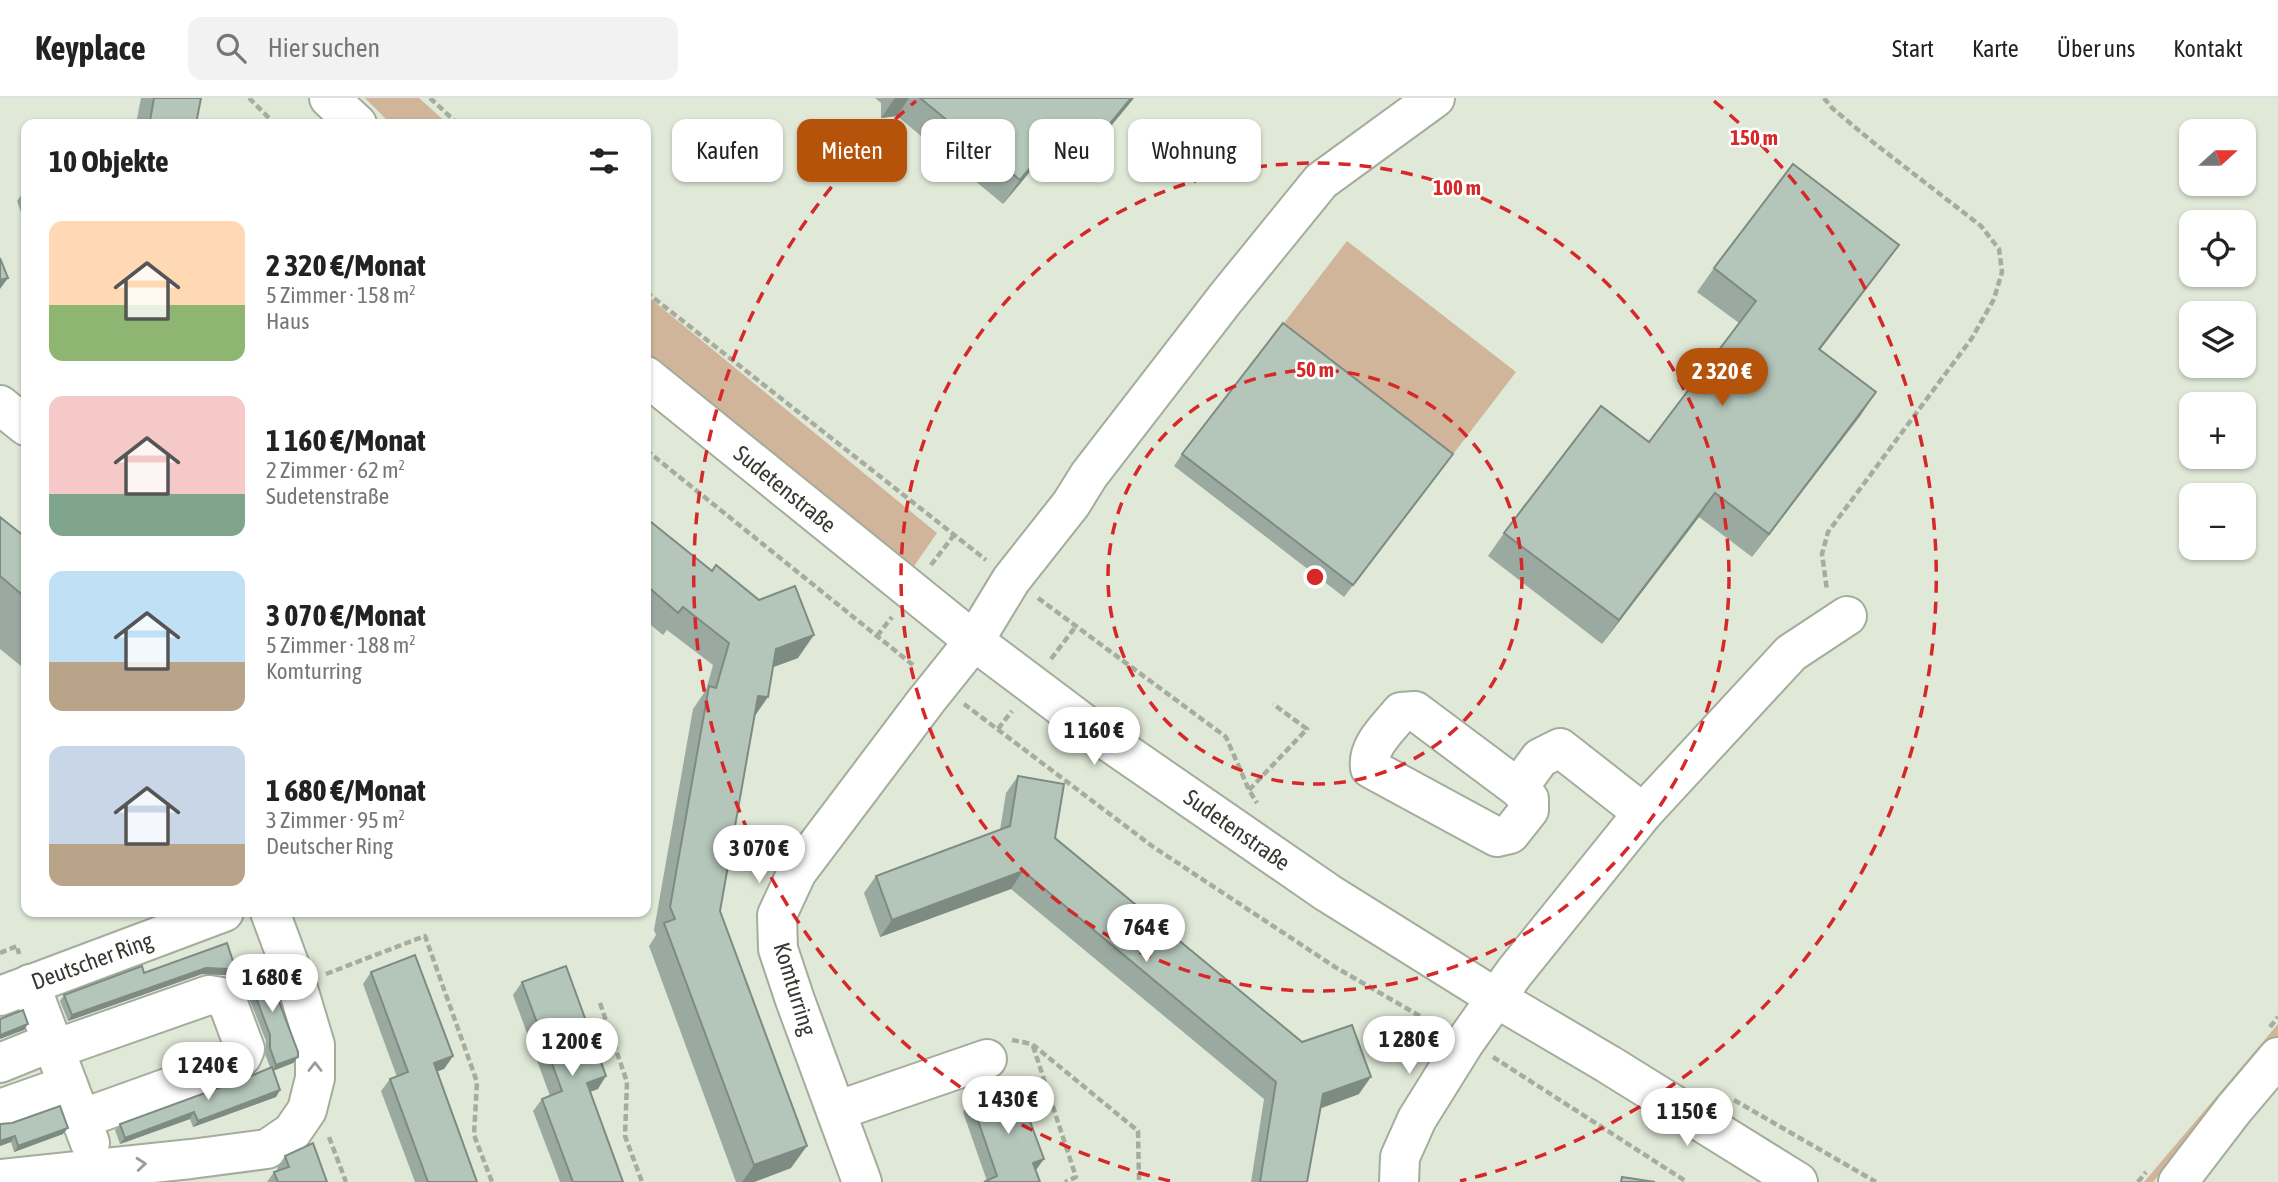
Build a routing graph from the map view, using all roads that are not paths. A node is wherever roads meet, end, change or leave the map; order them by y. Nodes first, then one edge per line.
1 (329, 98) edge
2 (1436, 98) edge
3 (352, 119) edge
4 (651, 380) edge
5 (0, 405) edge
6 (21, 422) edge
7 (1839, 622) road end
8 (974, 641) junction
9 (1518, 788) dead end
10 (1643, 813) junction
11 (211, 917) edge
12 (272, 917) edge
13 (15, 990) edge
14 (1496, 998) junction
15 (53, 1046) junction
16 (2278, 1057) edge
17 (987, 1059) road end
18 (0, 1063) edge
19 (74, 1102) junction
20 (0, 1109) edge
21 (836, 1111) junction
22 (99, 1168) junction
23 (0, 1179) edge
24 (862, 1182) edge
25 (1399, 1182) edge
26 (1798, 1182) edge
27 (2178, 1182) edge

1 - 3 street
2 - 8 street, Komturring
4 - 8 street, Sudetenstraße
5 - 6 street
7 - 10 street
8 - 14 street, Sudetenstraße
8 - 21 street, Komturring
9 - 10 street
10 - 14 street
11 - 13 street, Deutscher Ring
22 -> 12 street
13 - 15 street
14 - 25 street
14 - 26 street, Sudetenstraße
15 - 18 street
15 - 19 street
15 - 19 street
16 - 27 street
17 - 21 street
19 - 20 street
19 - 22 street
21 - 24 street, Komturring
22 - 23 street

